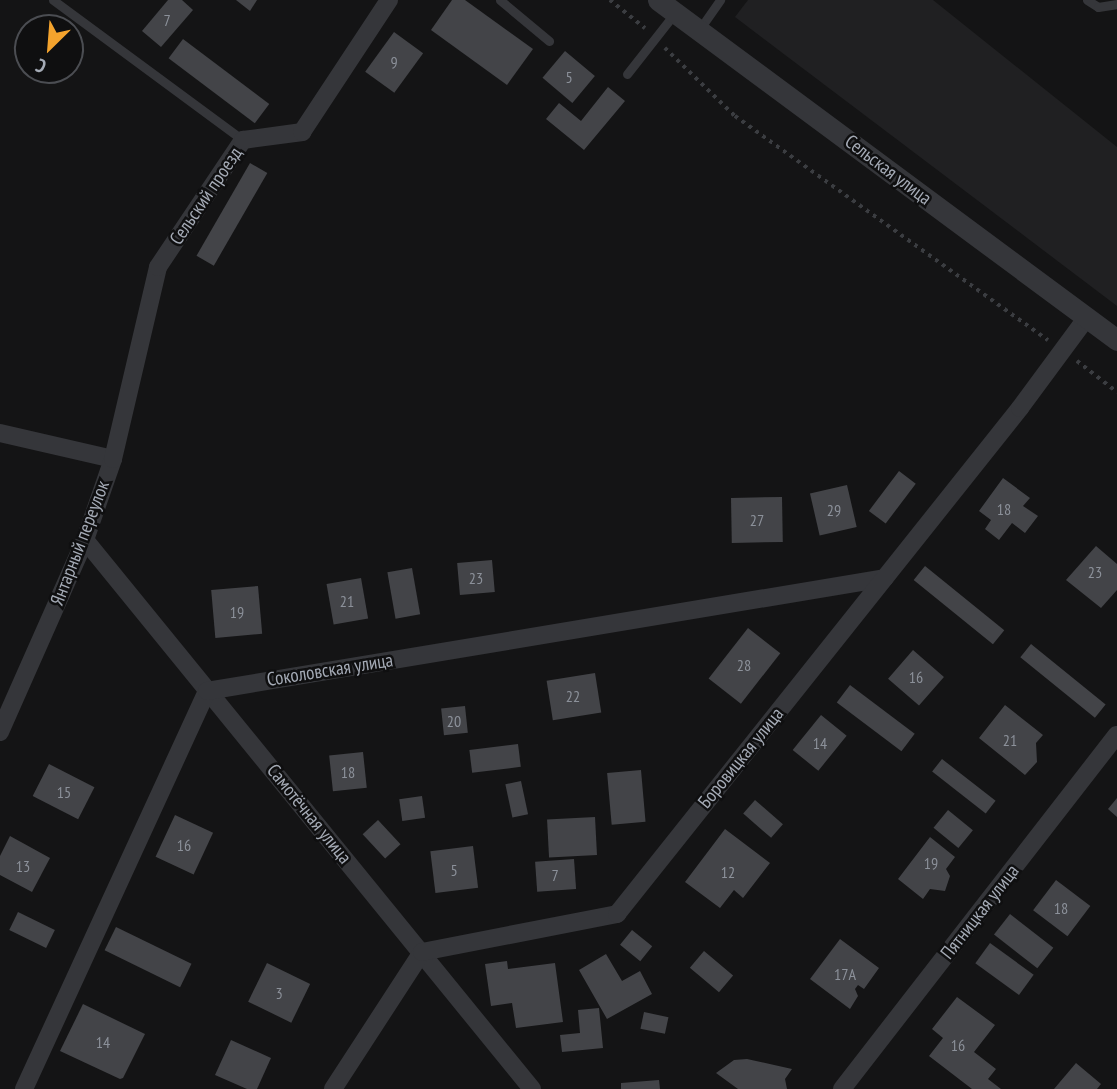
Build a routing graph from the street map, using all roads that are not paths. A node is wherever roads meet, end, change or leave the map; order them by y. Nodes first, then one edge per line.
1 (53, 0) edge
2 (389, 0) edge
3 (500, 0) edge
4 (719, 0) edge
5 (1087, 0) edge
6 (1117, 4) edge
7 (667, 6) edge
8 (699, 30) junction
9 (549, 40) dead end
10 (627, 74) dead end
11 (243, 140) junction
12 (1087, 317) junction
13 (1117, 340) edge
14 (0, 433) edge
15 (113, 458) junction
16 (85, 540) junction
17 (885, 578) junction
18 (207, 691) junction
19 (0, 732) edge
20 (1117, 735) edge
21 (422, 952) junction
22 (24, 1089) edge
23 (333, 1089) edge
24 (531, 1089) edge
25 (842, 1089) edge

1 - 11 lane
2 - 11 street, Сельский проезд
3 - 9 lane
4 - 8 lane
5 - 6 lane
7 - 8 street, Сельская улица
7 - 10 lane
8 - 12 street, Сельская улица
11 - 15 street, Сельский проезд
12 - 13 street, Сельская улица
12 - 17 street, Боровицкая улица
14 - 15 street, Янтарный переулок
15 - 16 street, Янтарный переулок
16 - 18 street, Самотёчная улица
16 - 19 street, Янтарный переулок
17 - 18 street, Соколовская улица
17 - 21 street, Боровицкая улица
18 - 21 street, Самотёчная улица
18 - 22 street
20 - 25 street, Пятницкая улица
21 - 23 street
21 - 24 street, Самотёчная улица

